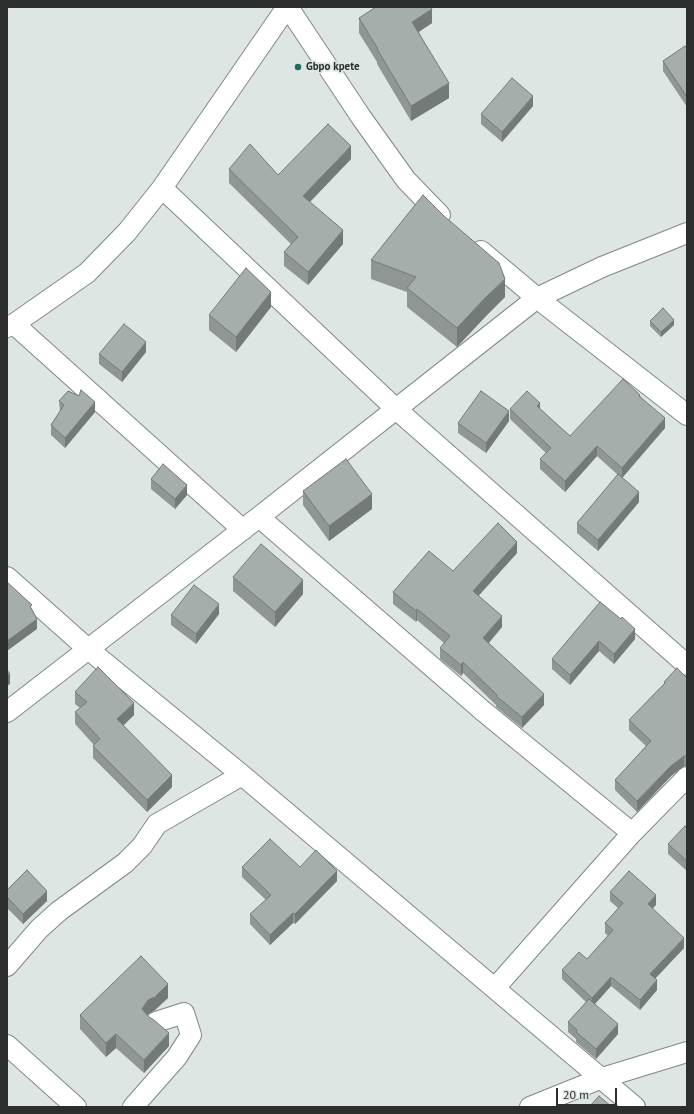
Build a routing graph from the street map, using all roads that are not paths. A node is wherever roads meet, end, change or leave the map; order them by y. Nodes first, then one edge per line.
1 (288, 7) edge
2 (162, 188) junction
3 (451, 226) edge
4 (687, 233) edge
5 (469, 241) edge
6 (537, 298) junction
7 (10, 326) edge
8 (396, 409) junction
9 (687, 415) edge
10 (259, 517) junction
11 (243, 530) junction
12 (7, 577) edge
13 (88, 648) junction
14 (687, 665) edge
15 (7, 712) edge
16 (242, 775) junction
17 (687, 777) edge
18 (632, 833) junction
19 (7, 966) edge
20 (495, 988) junction
21 (156, 1022) edge
22 (7, 1044) edge
23 (687, 1052) edge
24 (602, 1078) junction
25 (76, 1107) edge
26 (134, 1107) edge
27 (530, 1107) edge
28 (635, 1107) edge

1 - 2 street
1 - 3 street
2 - 7 street
2 - 8 street
4 - 6 street
5 - 6 street
6 - 8 street
6 - 9 street
7 - 11 street
8 - 10 street
8 - 14 street
10 - 11 street
10 - 18 street
11 - 13 street
12 - 13 street
13 - 15 street
13 - 16 street
16 - 19 street
16 - 20 street
17 - 18 street
18 - 20 street
20 - 24 street
21 - 26 street
22 - 25 street
23 - 24 street
24 - 27 street
24 - 28 street

